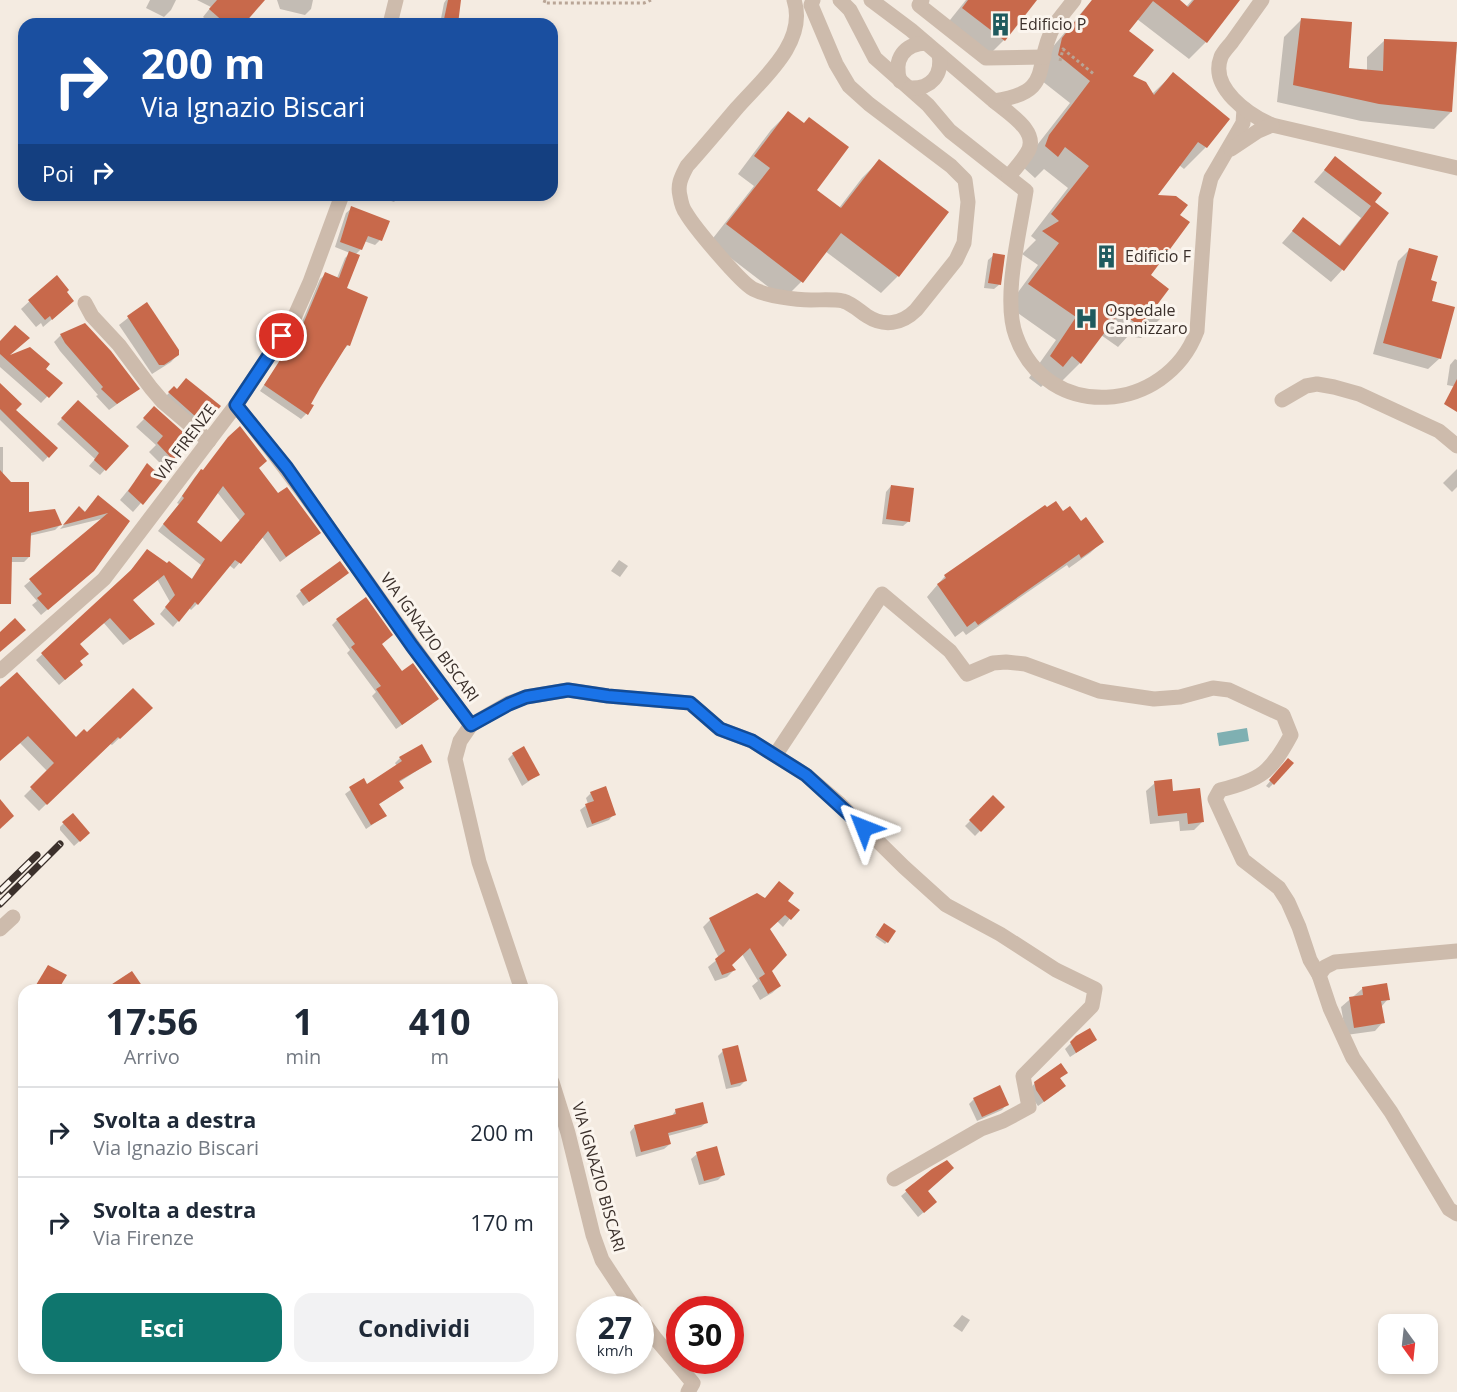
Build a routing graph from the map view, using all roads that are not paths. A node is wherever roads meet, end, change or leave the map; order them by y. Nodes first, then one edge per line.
1 (396, 0) edge
2 (871, 0) edge
3 (922, 0) edge
4 (1074, 0) edge
5 (1262, 0) edge
6 (804, 3) edge
7 (846, 3) edge
8 (392, 18) edge
9 (926, 43) junction
10 (939, 54) junction
11 (1044, 57) junction
12 (905, 84) junction
13 (994, 101) junction
14 (1244, 109) junction
15 (1272, 125) junction
16 (1223, 156) junction
17 (1457, 168) edge
18 (1009, 176) junction
19 (340, 201) edge
20 (86, 303) dead end
21 (1282, 400) dead end
22 (236, 405) junction
23 (209, 441) junction
24 (1457, 446) edge
25 (0, 671) edge
26 (471, 725) junction
27 (776, 754) junction
28 (13, 917) dead end
29 (0, 929) edge
30 (1457, 951) edge
31 (1319, 975) junction
32 (520, 984) edge
33 (558, 1101) edge
34 (894, 1179) dead end
35 (1457, 1214) edge
36 (626, 1296) edge
37 (654, 1337) edge
38 (691, 1387) edge

1 - 8 street
2 - 9 street
3 - 11 street
4 - 11 street
5 - 14 street
6 - 6 street
7 - 12 street
9 - 10 street
9 - 12 street
10 - 12 street
10 - 13 street
11 - 13 street
12 - 18 street
13 - 18 street
14 - 15 street
14 - 16 street
15 - 16 street
15 - 17 street
16 - 18 street
19 - 22 street, VIA FIRENZE
20 - 23 street
21 - 24 street
22 - 23 street, VIA FIRENZE
22 - 26 street, VIA IGNAZIO BISCARI
23 - 25 street, VIA FIRENZE
26 - 27 street
26 - 32 street, VIA IGNAZIO BISCARI
27 - 31 street
27 - 34 street
28 - 29 street
30 - 31 street
31 - 35 street
33 - 36 street, VIA IGNAZIO BISCARI
37 - 38 street

